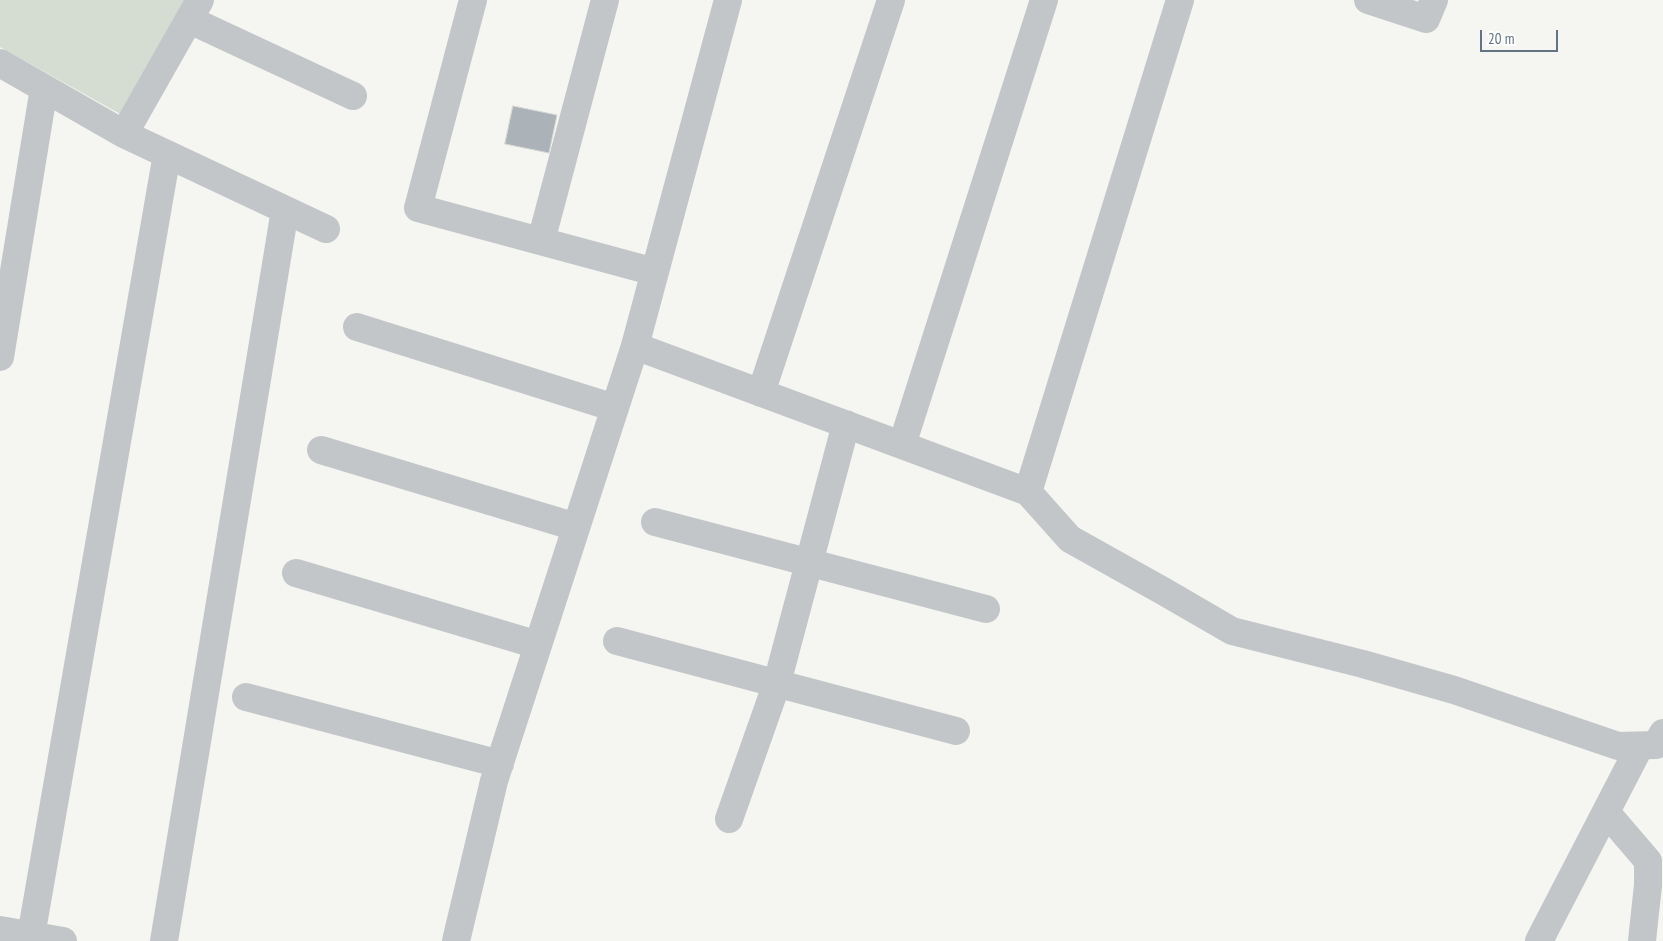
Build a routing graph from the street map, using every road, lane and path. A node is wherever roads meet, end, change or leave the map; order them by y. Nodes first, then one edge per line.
1 (473, 0) edge
2 (605, 0) edge
3 (728, 0) edge
4 (890, 0) edge
5 (1044, 0) edge
6 (1180, 0) edge
7 (1368, 0) edge
8 (1434, 0) edge
9 (195, 10) edge
10 (0, 63) edge
11 (44, 88) junction
12 (353, 96) dead end
13 (124, 134) junction
14 (167, 154) junction
15 (285, 210) junction
16 (326, 229) dead end
17 (541, 241) junction
18 (655, 272) junction
19 (357, 328) dead end
20 (635, 346) junction
21 (0, 357) edge
22 (761, 393) junction
23 (615, 408) junction
24 (846, 424) junction
25 (902, 445) junction
26 (321, 450) dead end
27 (1028, 492) junction
28 (655, 522) dead end
29 (576, 527) junction
30 (809, 562) junction
31 (296, 573) dead end
32 (986, 609) dead end
33 (617, 641) dead end
34 (538, 644) junction
35 (778, 683) junction
36 (246, 697) dead end
37 (956, 731) dead end
38 (1652, 740) edge
39 (500, 764) junction
40 (1606, 812) junction
41 (729, 819) dead end
42 (1656, 863) edge
43 (0, 930) edge
44 (31, 936) junction
45 (63, 941) edge
46 (164, 941) edge
47 (456, 941) edge
48 (1539, 941) edge
49 (1642, 941) edge

1 - 17 street
2 - 17 street
3 - 18 street
4 - 22 street
5 - 25 street
6 - 27 street
7 - 8 street
9 - 12 street
9 - 13 street
10 - 11 street
11 - 13 street
11 - 21 street
13 - 14 street
14 - 15 street
14 - 44 street
15 - 16 street
15 - 46 street
17 - 18 street
18 - 20 street
19 - 23 street
20 - 22 street
20 - 23 street
22 - 24 street
23 - 29 street
24 - 25 street
24 - 30 street
25 - 27 street
26 - 29 street
27 - 38 street
28 - 30 street
29 - 34 street
30 - 32 street
30 - 35 street
31 - 34 street
33 - 35 street
34 - 39 street
35 - 37 street
35 - 41 street
36 - 39 street
38 - 40 street
39 - 47 street
40 - 42 street
40 - 48 street
42 - 49 street
43 - 44 street
44 - 45 street

